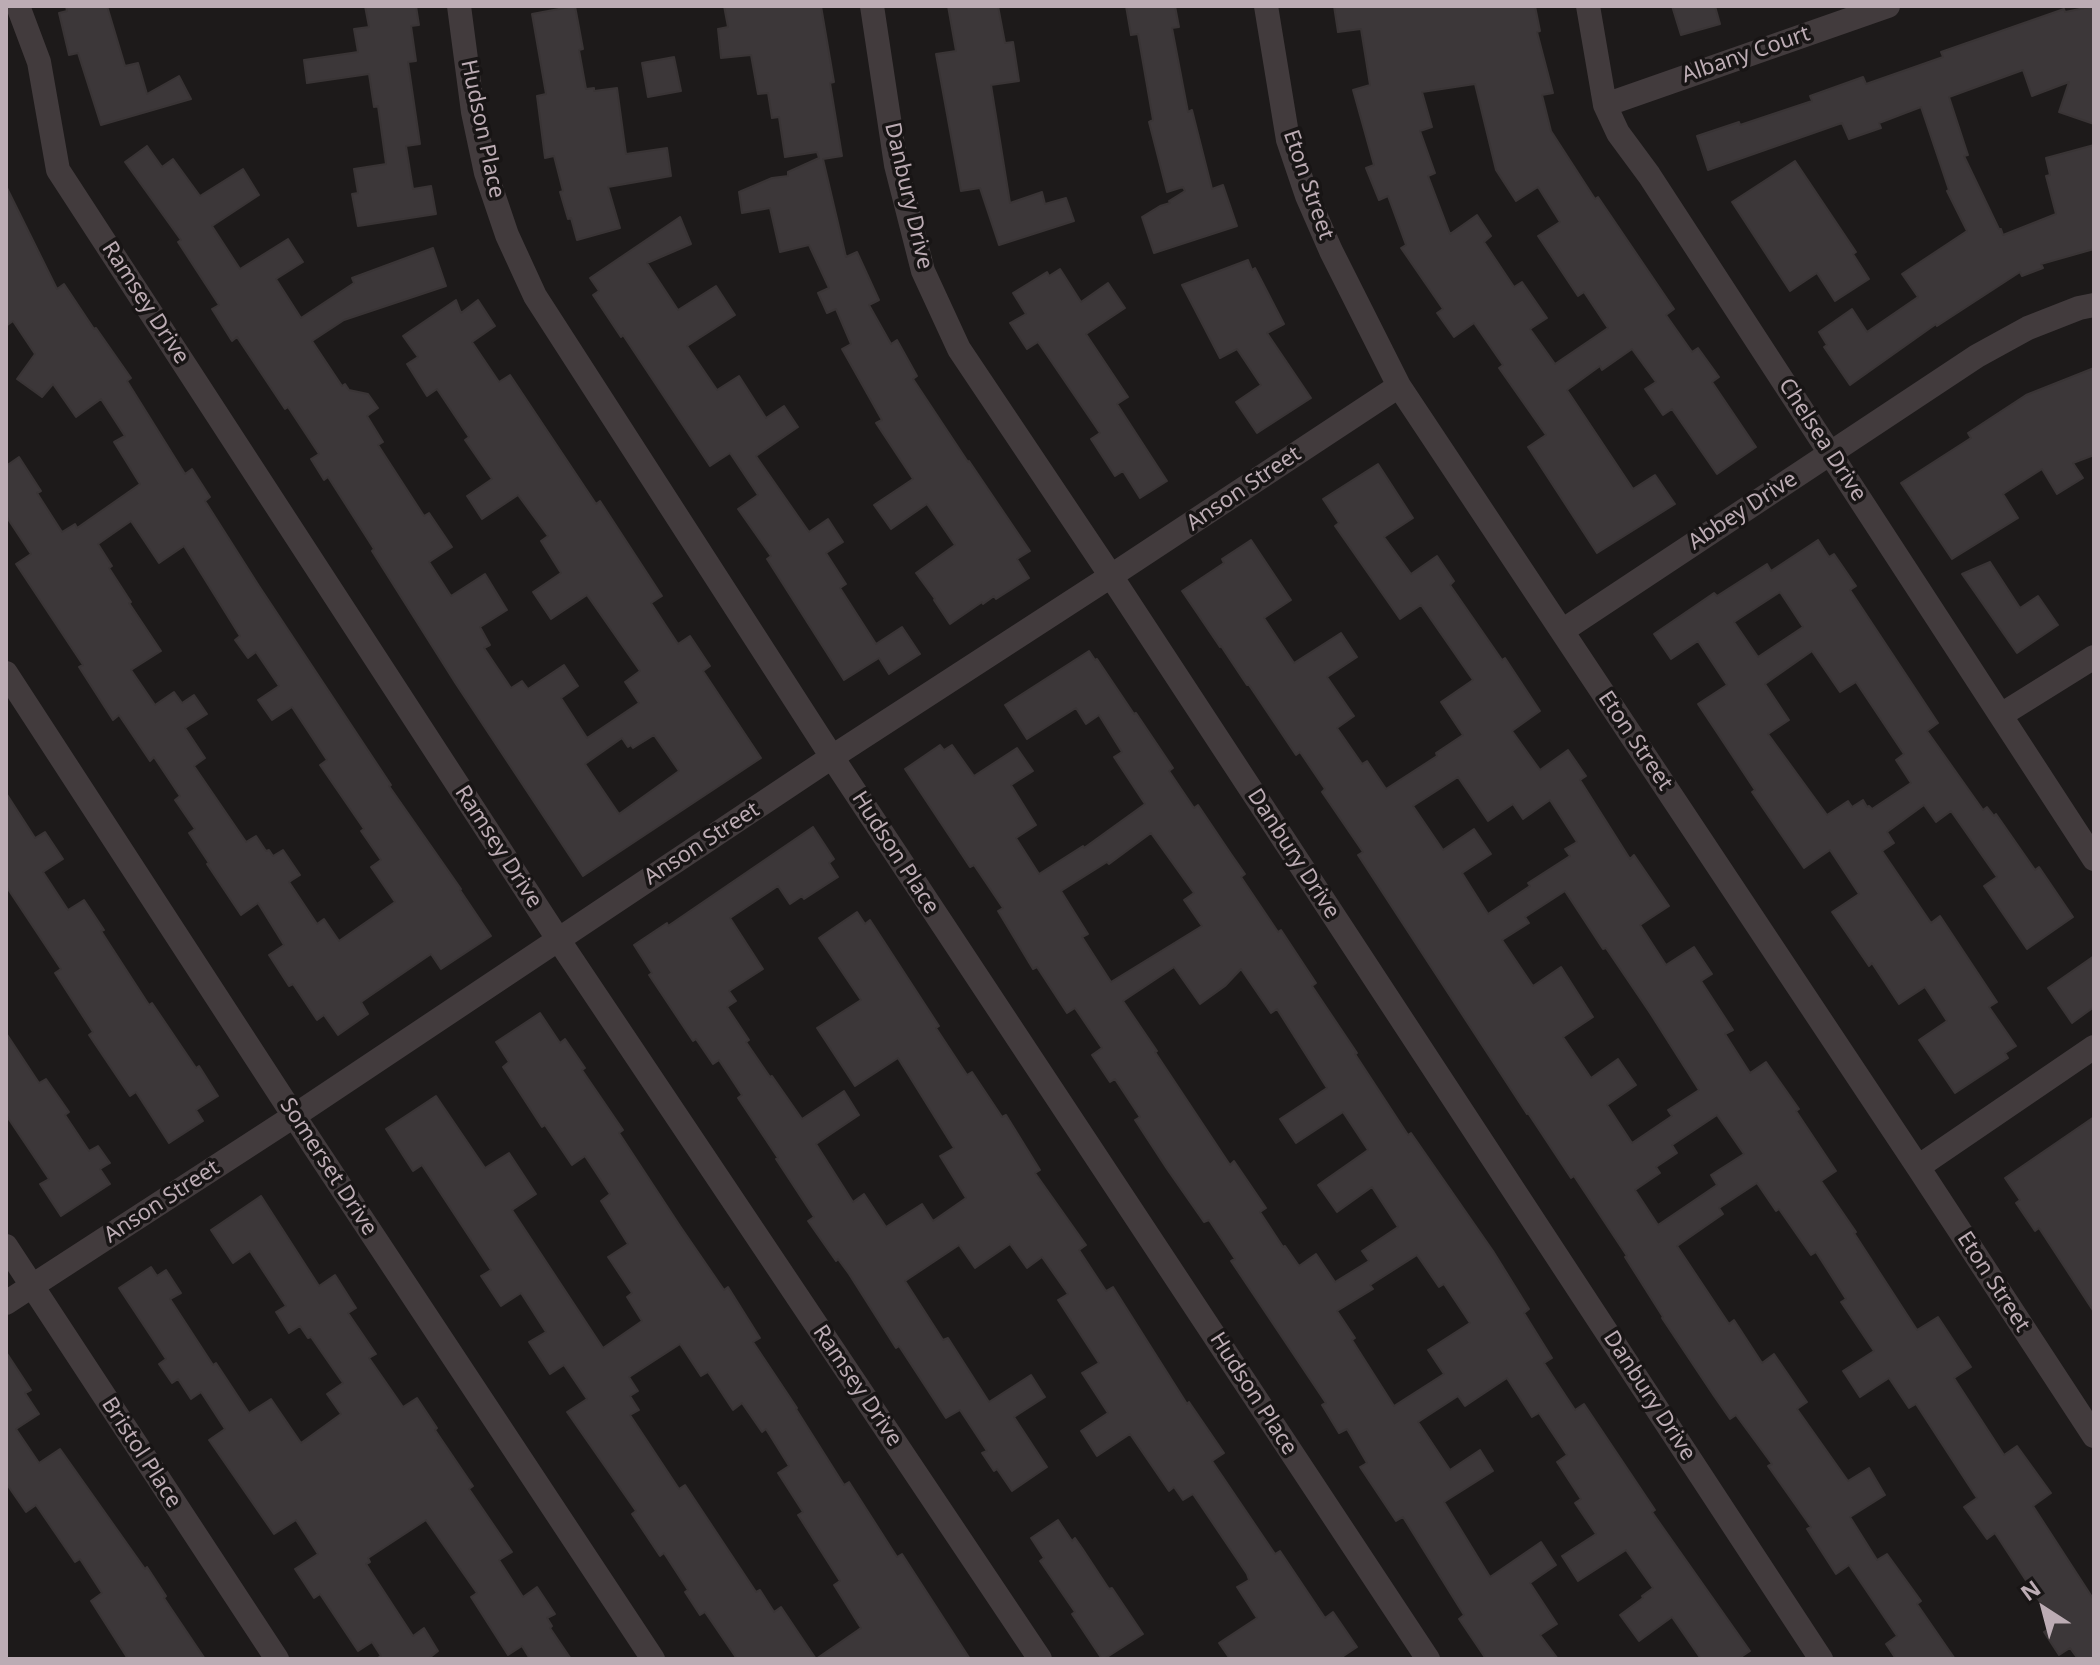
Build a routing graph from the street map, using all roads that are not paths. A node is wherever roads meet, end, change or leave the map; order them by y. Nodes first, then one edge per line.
1 (18, 6) edge
2 (459, 6) edge
3 (872, 6) edge
4 (1266, 6) edge
5 (1588, 6) edge
6 (1888, 6) edge
7 (1605, 105) junction
8 (2094, 305) edge
9 (1399, 386) junction
10 (1831, 453) junction
11 (1111, 576) junction
12 (1562, 631) junction
13 (2094, 657) edge
14 (6, 673) edge
15 (2001, 715) junction
16 (832, 757) junction
17 (2094, 859) edge
18 (558, 939) junction
19 (2094, 1047) edge
20 (294, 1116) junction
21 (1918, 1167) junction
22 (6, 1246) edge
23 (32, 1286) junction
24 (6, 1303) edge
25 (2094, 1436) edge
26 (277, 1659) edge
27 (653, 1659) edge
28 (1040, 1659) edge
29 (1428, 1659) edge
30 (1821, 1659) edge

1 - 18 street, Ramsey Drive
2 - 16 street, Hudson Place
3 - 11 street, Danbury Drive
4 - 9 street, Eton Street
5 - 7 street, Chelsea Drive
6 - 7 street, Albany Court
7 - 10 street, Chelsea Drive
8 - 10 street, Abbey Drive
9 - 11 street, Anson Street
9 - 12 street, Eton Street
10 - 12 street, Abbey Drive
10 - 15 street, Chelsea Drive
11 - 16 street, Anson Street
11 - 30 street, Danbury Drive
12 - 21 street, Eton Street
13 - 15 street
14 - 20 street, Somerset Drive
15 - 17 street, Chelsea Drive
16 - 18 street, Anson Street
16 - 29 street, Hudson Place
18 - 20 street, Anson Street
18 - 28 street, Ramsey Drive
19 - 21 street
20 - 23 street, Anson Street
20 - 27 street, Somerset Drive
21 - 25 street, Eton Street
22 - 23 street, Bristol Place
23 - 24 street, Anson Street
23 - 26 street, Bristol Place

